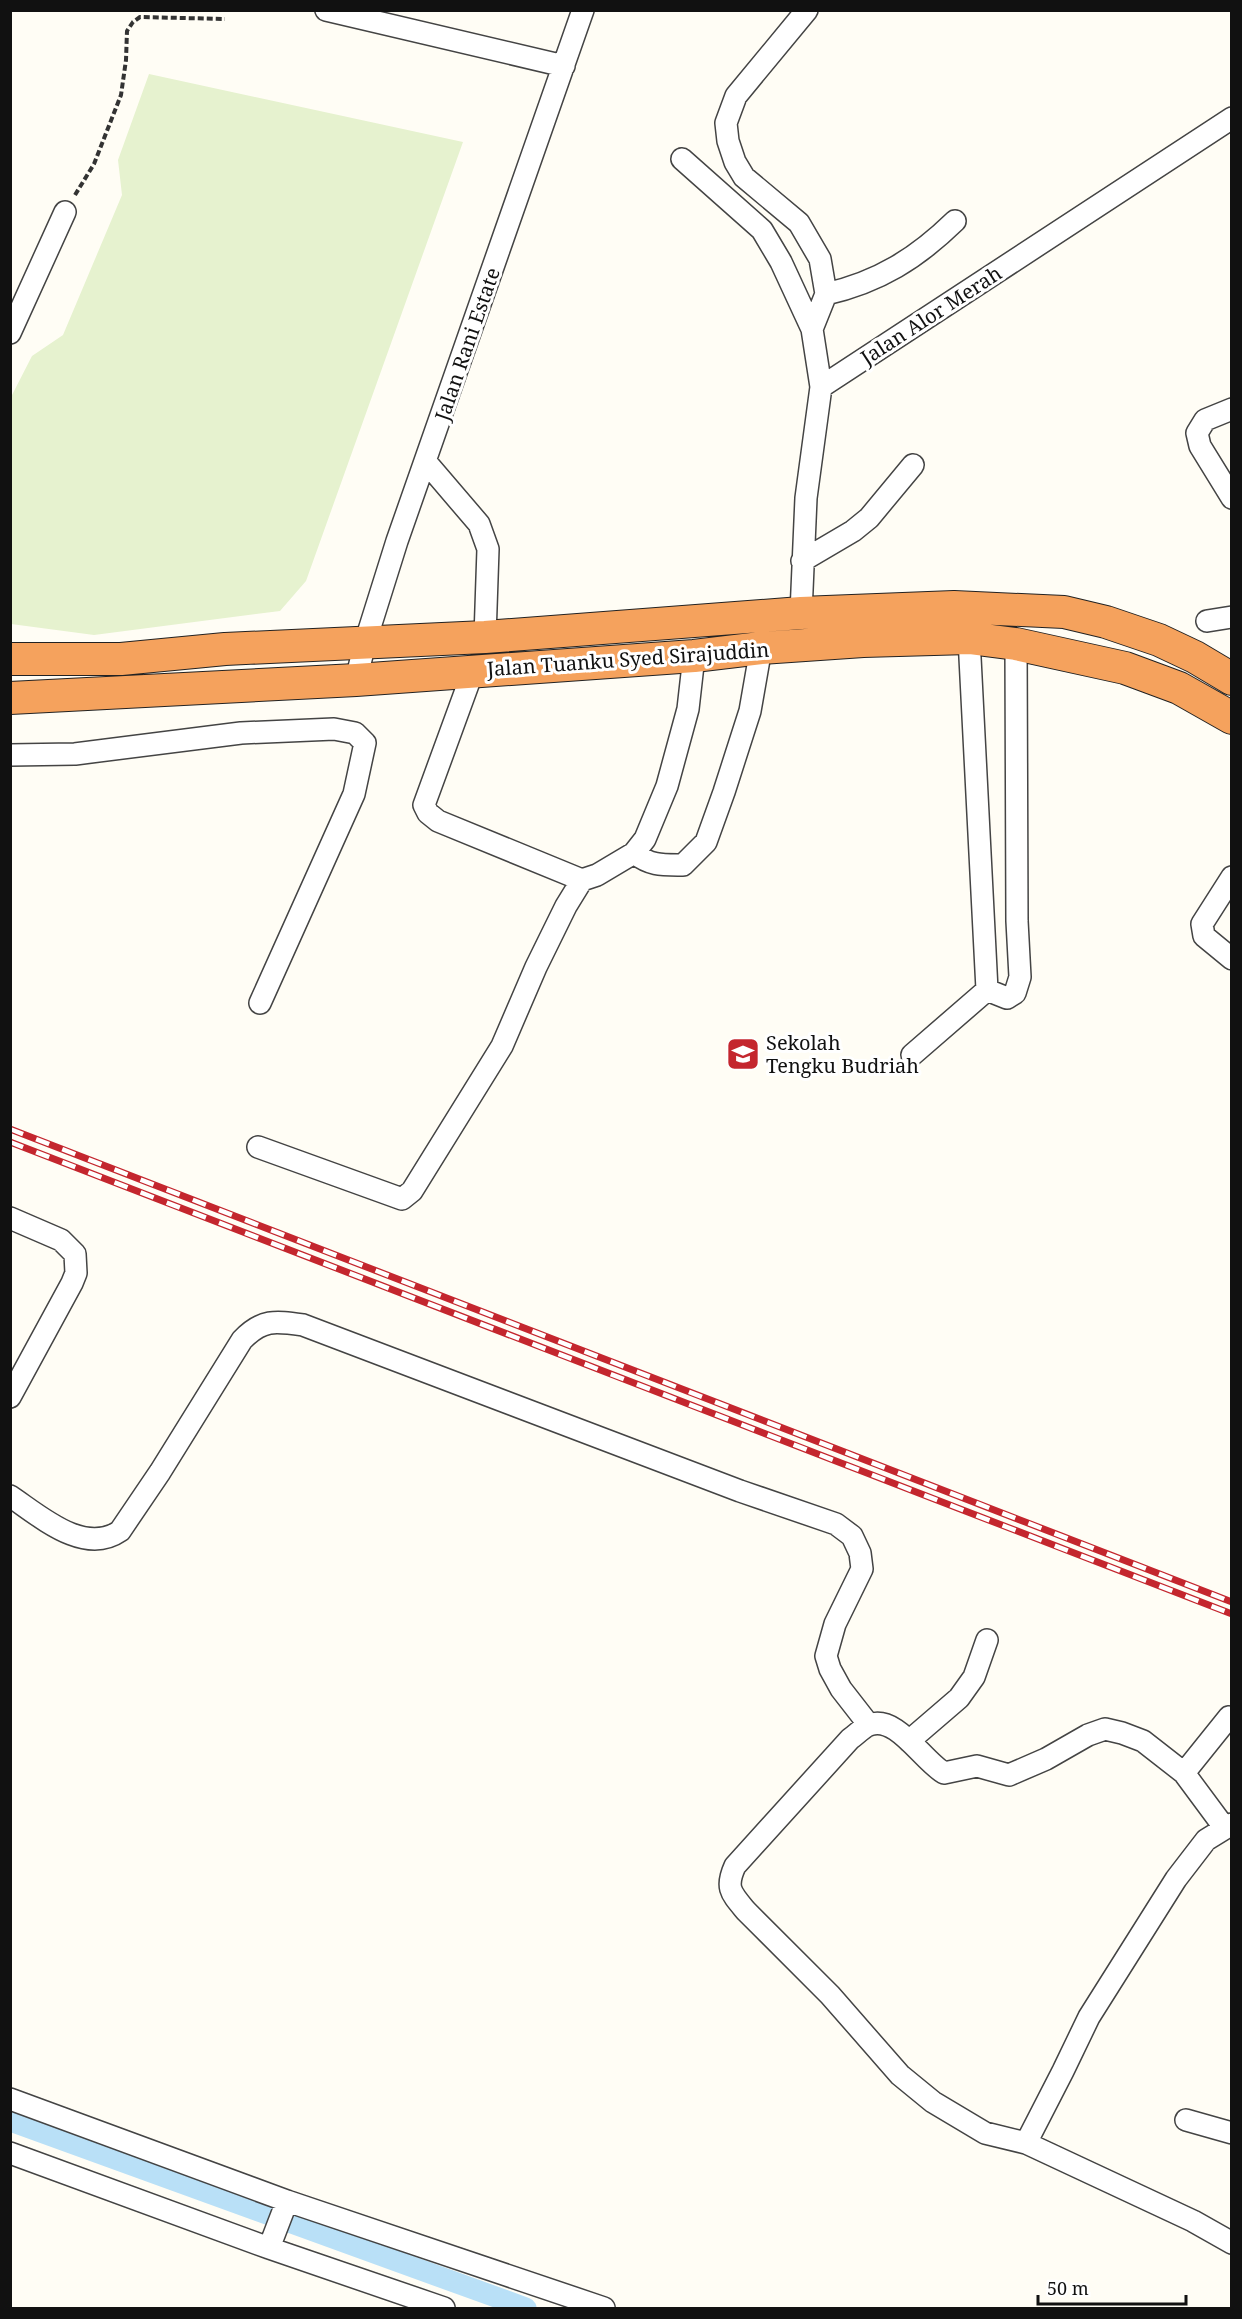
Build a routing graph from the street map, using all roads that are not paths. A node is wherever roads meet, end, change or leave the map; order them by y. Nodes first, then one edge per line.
1 (326, 10) edge
2 (584, 10) edge
3 (807, 10) edge
4 (564, 66) junction
5 (1232, 118) edge
6 (682, 159) dead end
7 (65, 212) road end
8 (955, 221) dead end
9 (826, 294) junction
10 (812, 329) junction
11 (10, 333) edge
12 (821, 387) junction
13 (1232, 409) edge
14 (426, 462) junction
15 (914, 465) dead end
16 (1232, 498) edge
17 (802, 561) junction
18 (801, 613) junction
19 (1232, 617) edge
20 (1208, 621) dead end
21 (485, 638) junction
22 (969, 638) junction
23 (365, 643) junction
24 (1016, 644) junction
25 (761, 648) junction
26 (694, 656) junction
27 (10, 659) edge
28 (473, 671) junction
29 (1225, 673) edge
30 (356, 680) junction
31 (10, 698) edge
32 (1232, 718) edge
33 (10, 755) edge
34 (634, 853) junction
35 (1232, 877) edge
36 (582, 880) junction
37 (1232, 959) edge
38 (987, 990) junction
39 (260, 1003) dead end
40 (912, 1055) dead end
41 (258, 1147) dead end
42 (10, 1218) edge
43 (10, 1397) edge
44 (10, 1496) edge
45 (987, 1640) dead end
46 (1229, 1717) dead end
47 (869, 1725) junction
48 (909, 1741) junction
49 (1184, 1773) junction
50 (1228, 1826) edge
51 (10, 2099) edge
52 (1186, 2120) dead end
53 (1232, 2133) edge
54 (1026, 2143) junction
55 (10, 2153) edge
56 (284, 2209) junction
57 (271, 2243) junction
58 (1232, 2243) edge
59 (444, 2308) edge
60 (604, 2308) edge

1 - 4 street
2 - 4 street, Jalan Rani Estate
3 - 9 street
4 - 14 street, Jalan Rani Estate
5 - 12 street, Jalan Alor Merah
6 - 10 street
7 - 11 street
8 - 9 street
9 - 10 street
10 - 12 street
12 - 17 street
13 - 16 street
14 - 21 street
14 - 23 street, Jalan Rani Estate
15 - 17 street
17 - 18 street
18 - 21 highway, Jalan Tuanku Syed Sirajuddin
18 - 29 highway, Jalan Tuanku Syed Sirajuddin
19 - 20 street
21 - 23 highway, Jalan Tuanku Syed Sirajuddin
22 - 24 highway, Jalan Tuanku Syed Sirajuddin
22 - 25 highway, Jalan Tuanku Syed Sirajuddin
22 - 38 street
23 - 27 highway, Jalan Tuanku Syed Sirajuddin
23 - 30 street, Jalan Rani Estate
24 - 32 highway, Jalan Tuanku Syed Sirajuddin
24 - 38 street
25 - 26 highway, Jalan Tuanku Syed Sirajuddin
25 - 34 street
26 - 28 highway, Jalan Tuanku Syed Sirajuddin
26 - 34 street
28 - 30 highway, Jalan Tuanku Syed Sirajuddin
28 - 36 street
30 - 31 highway, Jalan Tuanku Syed Sirajuddin
33 - 39 street
34 - 36 street
35 - 37 street
36 - 41 street
38 - 40 street
42 - 43 street
44 - 47 street
45 - 48 street
46 - 49 street
47 - 48 street
47 - 54 street
48 - 49 street
49 - 50 street
50 - 54 street
51 - 56 street
52 - 53 street
54 - 58 street
55 - 57 street
56 - 57 street
56 - 60 street
57 - 59 street

